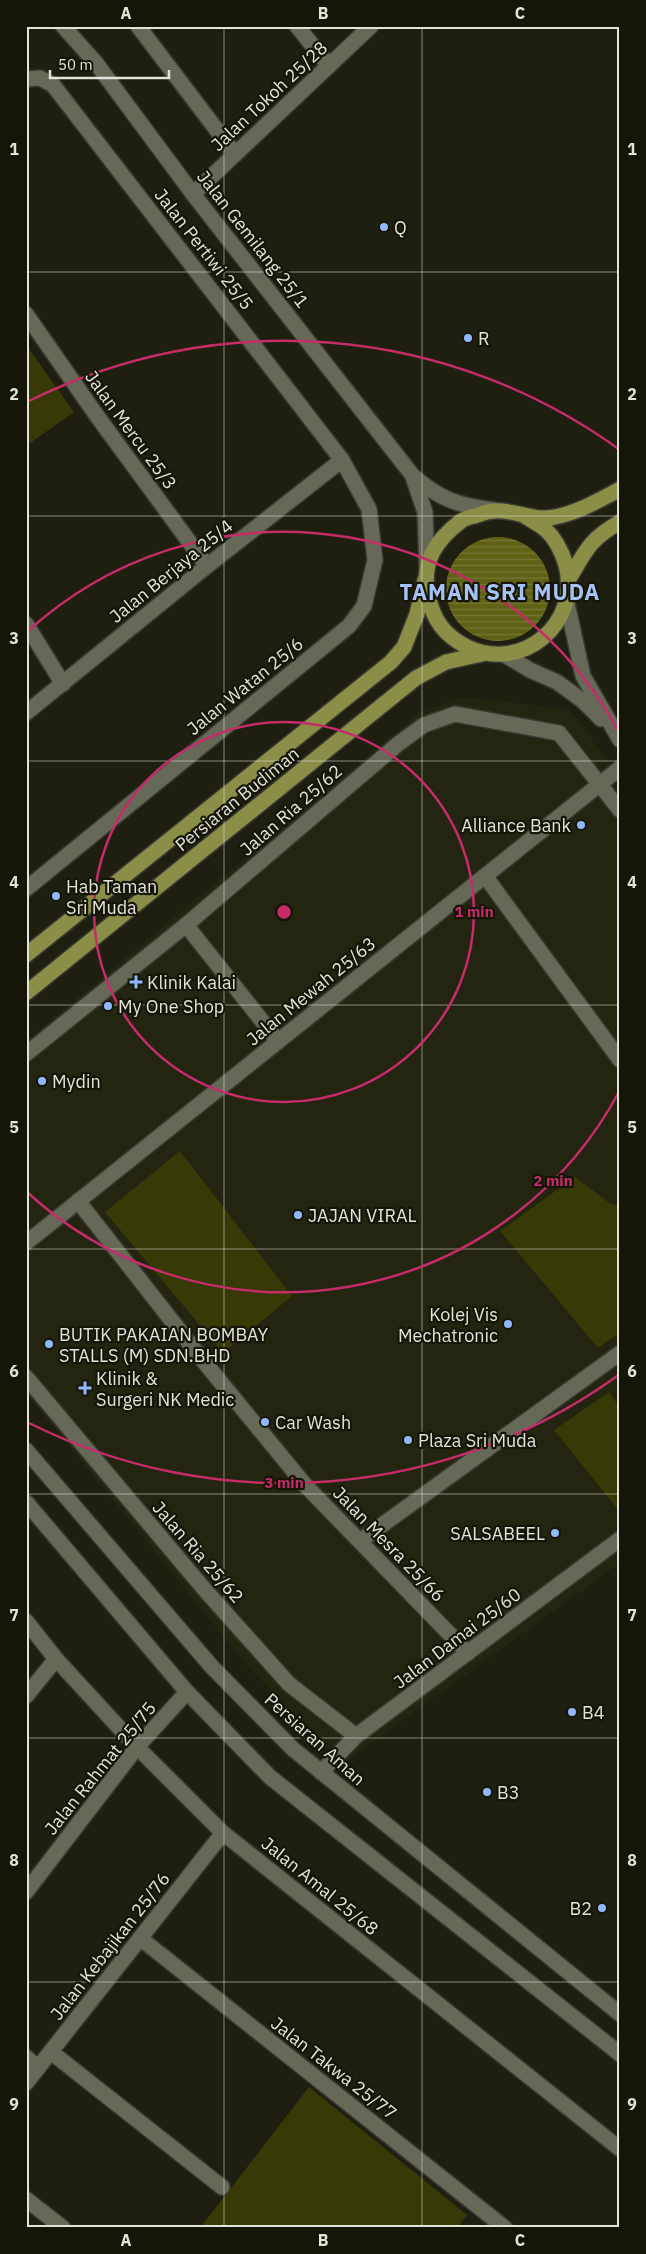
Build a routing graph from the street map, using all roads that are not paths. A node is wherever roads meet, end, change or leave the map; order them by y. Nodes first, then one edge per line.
1 (63, 26) edge
2 (138, 26) edge
3 (297, 26) edge
4 (371, 26) edge
5 (329, 66) junction
6 (26, 79) edge
7 (235, 154) junction
8 (193, 194) junction
9 (26, 314) edge
10 (342, 460) junction
11 (413, 476) junction
12 (620, 489) edge
13 (494, 510) junction
14 (523, 515) junction
15 (620, 522) edge
16 (207, 566) junction
17 (426, 574) junction
18 (569, 578) junction
19 (567, 603) junction
20 (26, 624) edge
21 (482, 654) junction
22 (504, 655) junction
23 (63, 684) junction
24 (26, 714) edge
25 (616, 736) edge
26 (620, 768) edge
27 (600, 784) junction
28 (620, 810) edge
29 (485, 876) junction
30 (26, 889) edge
31 (186, 926) junction
32 (26, 955) edge
33 (26, 993) edge
34 (278, 1041) junction
35 (26, 1054) edge
36 (620, 1060) edge
37 (78, 1201) junction
38 (26, 1243) edge
39 (620, 1353) edge
40 (26, 1378) edge
41 (26, 1450) edge
42 (26, 1502) edge
43 (620, 1539) edge
44 (360, 1541) junction
45 (26, 1620) edge
46 (468, 1653) junction
47 (56, 1659) junction
48 (187, 1692) junction
49 (26, 1696) edge
50 (356, 1736) junction
51 (137, 1747) junction
52 (321, 1772) junction
53 (223, 1833) junction
54 (26, 1892) edge
55 (140, 1938) junction
56 (620, 2014) edge
57 (51, 2052) junction
58 (620, 2054) edge
59 (26, 2057) edge
60 (38, 2068) junction
61 (26, 2083) edge
62 (620, 2149) edge
63 (222, 2187) dead end
64 (26, 2199) edge
65 (62, 2228) edge
66 (505, 2228) edge

1 - 8 street, Jalan Gemilang 25/1
2 - 7 street
3 - 5 street
4 - 5 street, Jalan Tokoh 25/28
5 - 7 street, Jalan Tokoh 25/28
6 - 10 street, Jalan Pertiwi 25/5
7 - 8 street, Jalan Tokoh 25/28
8 - 11 street, Jalan Gemilang 25/1
9 - 16 street, Jalan Mercu 25/3
10 - 16 street, Jalan Berjaya 25/4
10 - 30 street, Jalan Watan 25/6
11 - 13 street, Jalan Gemilang 25/1
11 - 17 street, Jalan Gemilang 25/1
12 - 14 main road
13 - 14 main road
13 - 17 main road
14 - 18 main road
15 - 18 main road
16 - 23 street, Jalan Berjaya 25/4
17 - 21 main road
17 - 32 main road, Persiaran Budiman
18 - 19 main road
19 - 22 main road
19 - 25 street
20 - 23 street
21 - 22 main road
21 - 33 main road, Persiaran Budiman
22 - 25 street
23 - 24 street, Jalan Berjaya 25/4
26 - 27 street, Jalan Mewah 25/63
27 - 28 street, Jalan Ria 25/62
27 - 29 street, Jalan Mewah 25/63
27 - 31 street, Jalan Ria 25/62
29 - 34 street, Jalan Mewah 25/63
29 - 36 street
31 - 34 street
31 - 35 street, Jalan Ria 25/62
34 - 37 street, Jalan Mewah 25/63
37 - 38 street, Jalan Mewah 25/63
37 - 44 street, Jalan Mesra 25/66
39 - 44 street
40 - 50 street, Jalan Ria 25/62
41 - 52 street, Persiaran Aman
42 - 48 street
43 - 46 street, Jalan Damai 25/60
44 - 46 street, Jalan Mesra 25/66
45 - 47 street, Jalan Amal 25/68
46 - 50 street, Jalan Damai 25/60
47 - 49 street
47 - 51 street, Jalan Amal 25/68
48 - 51 street, Jalan Rahmat 25/75
48 - 58 street
50 - 52 street, Jalan Damai 25/60
51 - 53 street, Jalan Amal 25/68
51 - 54 street, Jalan Rahmat 25/75
52 - 56 street, Persiaran Aman
53 - 55 street, Jalan Kebajikan 25/76
53 - 62 street, Jalan Amal 25/68
55 - 57 street, Jalan Kebajikan 25/76
55 - 66 street, Jalan Takwa 25/77
57 - 60 street, Jalan Kebajikan 25/76
57 - 63 street
59 - 60 street
60 - 61 street, Jalan Kebajikan 25/76
64 - 65 street

